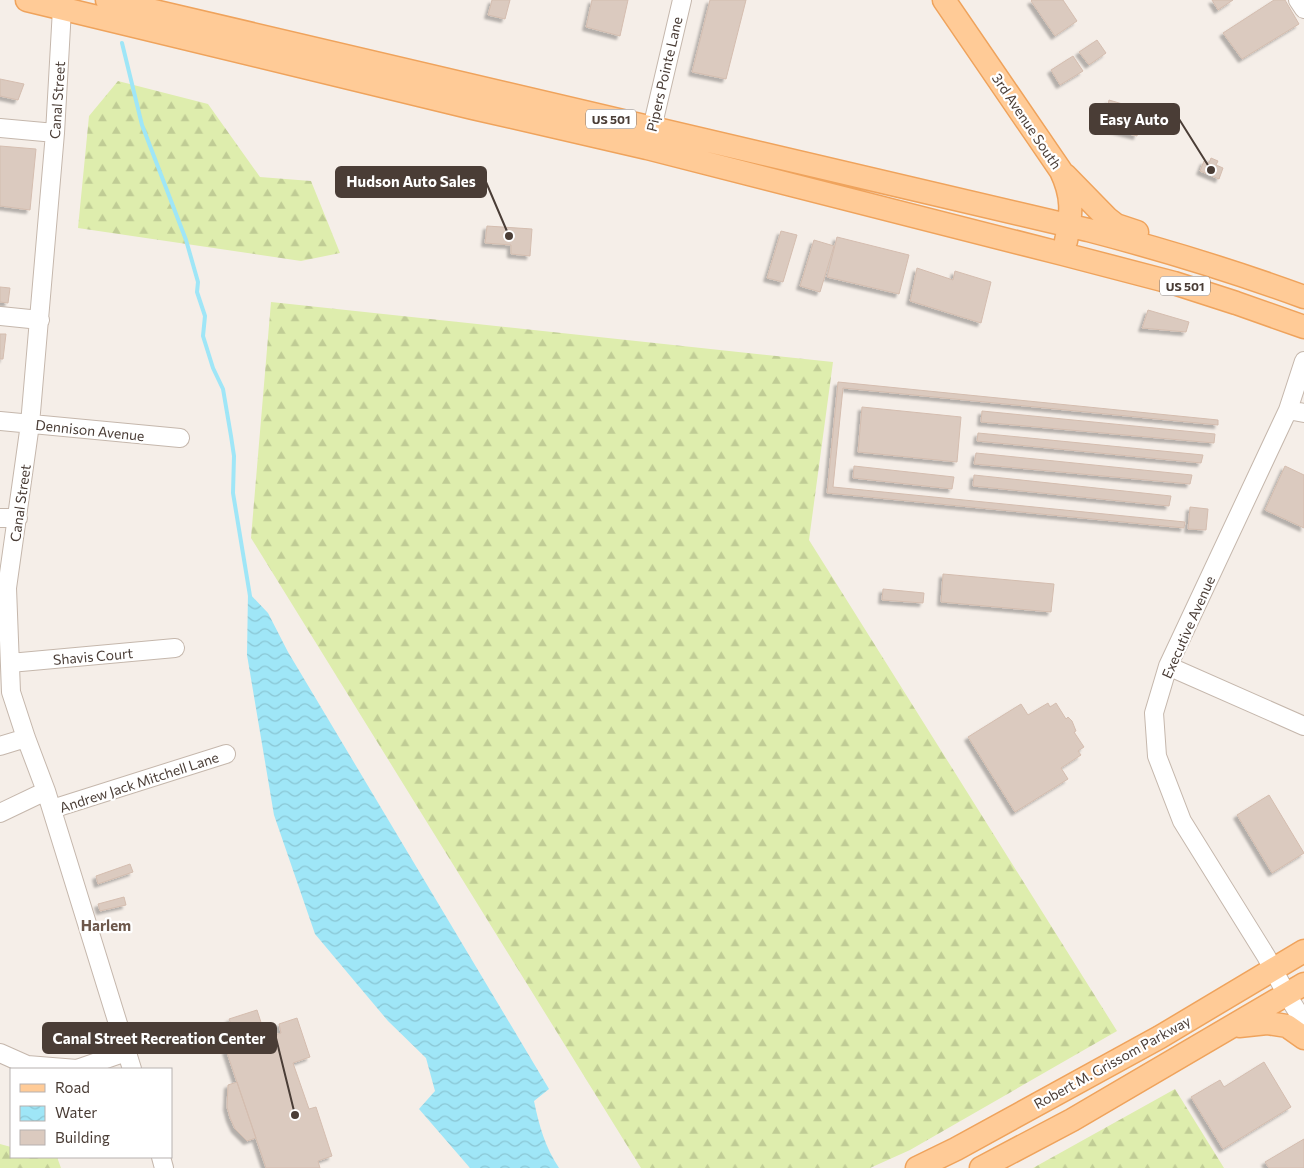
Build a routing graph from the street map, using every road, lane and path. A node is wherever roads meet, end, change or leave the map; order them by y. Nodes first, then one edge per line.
1 (27, 0) edge
2 (106, 0) edge
3 (682, 0) edge
4 (944, 0) edge
5 (1298, 0) edge
6 (62, 4) edge
7 (1304, 9) edge
8 (0, 128) edge
9 (55, 133) junction
10 (649, 139) junction
11 (1061, 171) junction
12 (1069, 226) junction
13 (1157, 248) junction
14 (1063, 254) junction
15 (1304, 296) edge
16 (0, 316) edge
17 (40, 320) junction
18 (1304, 327) edge
19 (1304, 361) edge
20 (1296, 411) edge
21 (0, 421) edge
22 (30, 424) junction
23 (180, 438) dead end
24 (0, 518) edge
25 (18, 518) junction
26 (175, 648) dead end
27 (6, 654) edge
28 (1168, 666) junction
29 (1304, 726) edge
30 (26, 738) junction
31 (0, 746) edge
32 (226, 754) dead end
33 (46, 791) junction
34 (52, 809) junction
35 (0, 813) edge
36 (1304, 951) edge
37 (1274, 970) junction
38 (1295, 990) edge
39 (1304, 1022) edge
40 (1233, 1027) junction
41 (1304, 1038) edge
42 (126, 1052) junction
43 (0, 1053) edge
44 (65, 1068) edge
45 (80, 1068) edge
46 (132, 1068) edge
47 (917, 1168) edge
48 (981, 1168) edge

1 - 6 main road, US 501
2 - 10 main road, US 501
3 - 10 street, Pipers Pointe Lane
4 - 11 main road, 3rd Avenue South
5 - 7 street
6 - 9 street, Canal Street
6 - 10 main road, US 501
8 - 9 street
9 - 17 street, Canal Street
10 - 12 main road, US 501
10 - 14 main road, US 501
11 - 12 main road, 3rd Avenue South
11 - 13 main road
12 - 13 main road, US 501
12 - 14 main road, 3rd Avenue South
13 - 15 main road, US 501
14 - 18 main road, US 501
16 - 17 street
17 - 22 street, Canal Street
19 - 20 street, Executive Avenue
20 - 28 street, Executive Avenue
21 - 22 street, Dennison Avenue
22 - 23 street, Dennison Avenue
22 - 25 street, Canal Street
24 - 25 street
25 - 27 street, Canal Street
26 - 27 street, Shavis Court
27 - 30 street, Canal Street
28 - 29 street
28 - 37 street, Executive Avenue
30 - 31 street
30 - 33 street, Canal Street
32 - 34 street, Andrew Jack Mitchell Lane
33 - 34 street, Canal Street
33 - 35 street
34 - 42 street, Canal Street
36 - 37 main road, Robert M. Grissom Parkway
37 - 38 street, Executive Avenue
37 - 47 main road, Robert M. Grissom Parkway
38 - 39 street, Executive Avenue
38 - 40 main road, Robert M. Grissom Parkway
40 - 41 main road
40 - 48 main road, Robert M. Grissom Parkway
42 - 45 street
42 - 46 street, Canal Street
43 - 44 street

